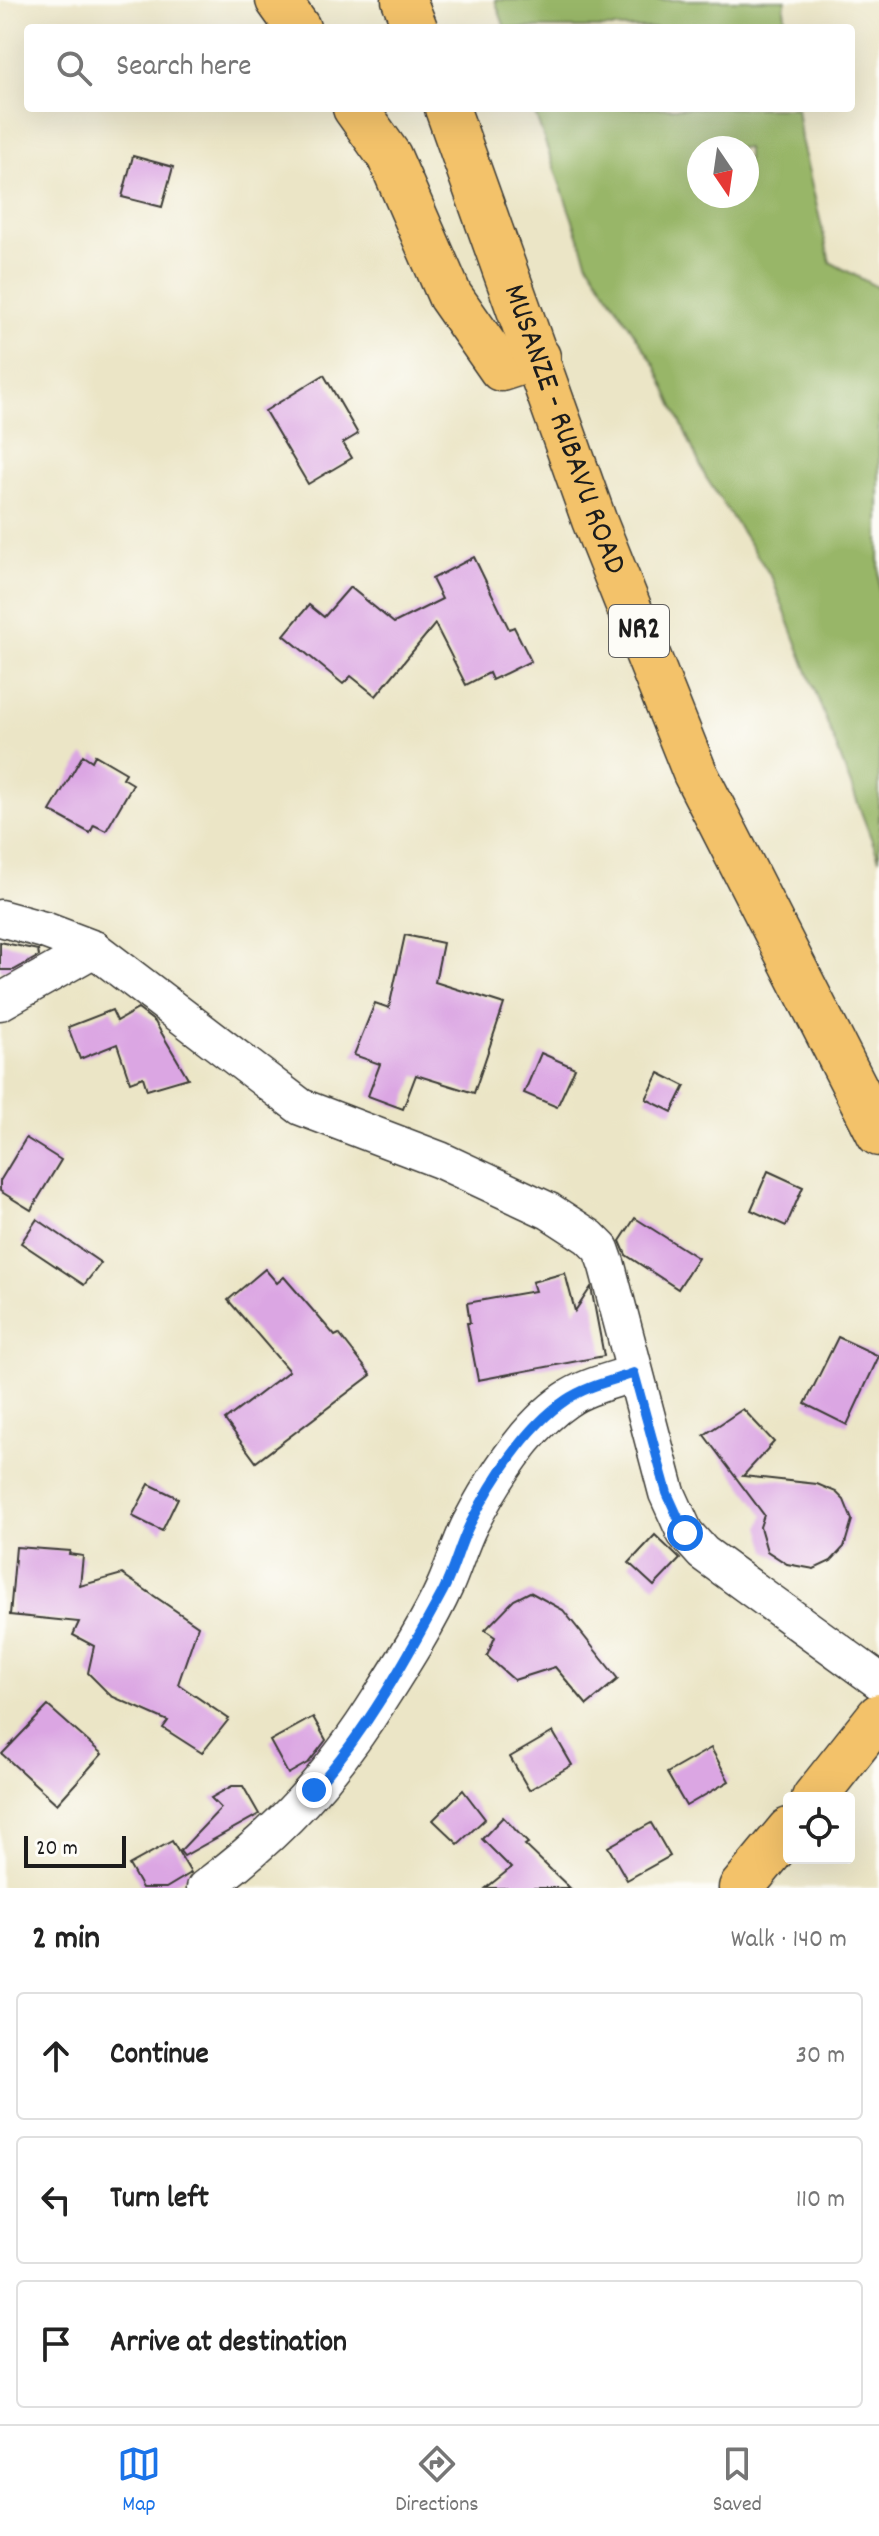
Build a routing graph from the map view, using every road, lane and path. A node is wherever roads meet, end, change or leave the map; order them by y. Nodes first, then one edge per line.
1 (278, 0) edge
2 (404, 0) edge
3 (295, 24) edge
4 (413, 24) edge
5 (358, 112) edge
6 (448, 112) edge
7 (538, 357) junction
8 (0, 918) edge
9 (94, 949) junction
10 (0, 1002) edge
11 (879, 1134) edge
12 (634, 1373) junction
13 (879, 1681) edge
14 (879, 1716) edge
15 (819, 1792) edge
16 (783, 1837) edge
17 (205, 1888) edge
18 (741, 1888) edge

1 - 3 main road
2 - 4 main road
5 - 7 main road
6 - 7 main road, MUSANZE - RUBAVU ROAD / NR2
7 - 11 main road, MUSANZE - RUBAVU ROAD / NR2
8 - 9 street
9 - 10 street
9 - 12 street
12 - 13 street
12 - 17 street
14 - 15 main road
16 - 18 main road

